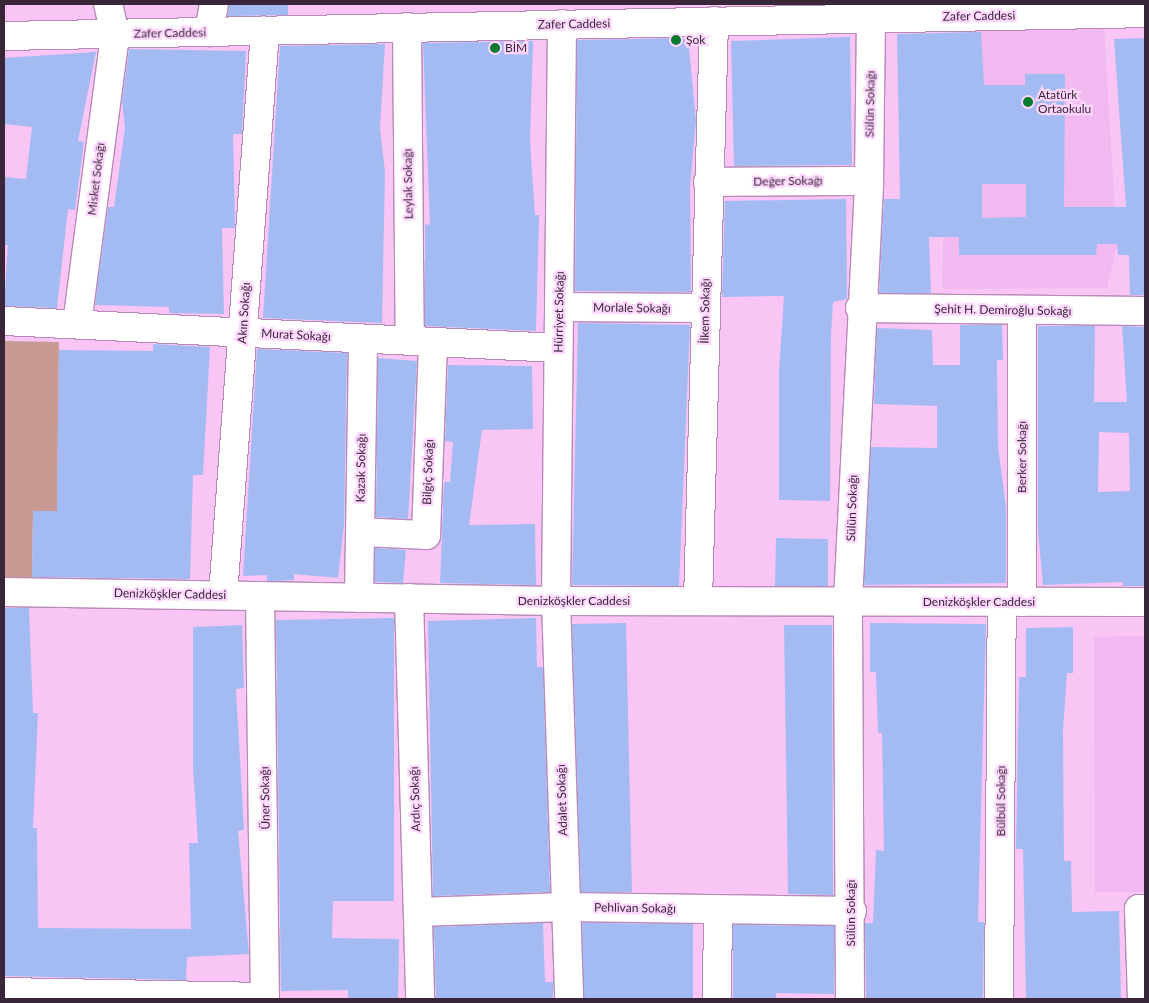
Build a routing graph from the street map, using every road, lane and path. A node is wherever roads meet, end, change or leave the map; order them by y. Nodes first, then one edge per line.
1 (108, 4) edge
2 (214, 4) edge
3 (1065, 9) edge
4 (1145, 13) edge
5 (696, 15) edge
6 (871, 18) junction
7 (562, 24) junction
8 (407, 28) junction
9 (265, 31) junction
10 (209, 32) junction
11 (115, 34) junction
12 (4, 36) edge
13 (869, 181) junction
14 (708, 182) junction
15 (559, 307) junction
16 (705, 308) junction
17 (860, 308) junction
18 (1145, 310) edge
19 (1022, 312) junction
20 (4, 321) edge
21 (77, 324) junction
22 (243, 333) junction
23 (362, 339) junction
24 (422, 342) junction
25 (558, 348) junction
26 (360, 532) junction
27 (4, 592) edge
28 (223, 595) junction
29 (260, 596) junction
30 (359, 598) junction
31 (409, 598) junction
32 (556, 601) junction
33 (698, 601) junction
34 (848, 601) junction
35 (1012, 602) junction
36 (1145, 602) edge
37 (566, 908) junction
38 (1145, 909) edge
39 (718, 910) junction
40 (852, 911) junction
41 (418, 912) junction
42 (4, 992) edge
43 (130, 997) edge
44 (266, 998) edge
45 (420, 999) edge
46 (569, 999) edge
47 (717, 999) edge
48 (850, 999) edge
49 (1000, 999) edge
50 (1142, 999) edge

1 - 11 street
2 - 10 street
3 - 4 street, Zafer Caddesi
3 - 6 street, Zafer Caddesi
5 - 6 street, Zafer Caddesi
5 - 7 street, Zafer Caddesi
5 - 14 street, İlkem Sokağı
6 - 13 street, Sülün Sokağı
7 - 8 street, Zafer Caddesi
7 - 15 street, Hürriyet Sokağı
8 - 9 street, Zafer Caddesi
8 - 24 street, Leylak Sokağı
9 - 10 street, Zafer Caddesi
9 - 22 street, Akın Sokağı
10 - 11 street, Zafer Caddesi
11 - 12 street, Zafer Caddesi
11 - 21 street, Misket Sokağı
13 - 14 street, Değer Sokağı
13 - 17 street, Sülün Sokağı
14 - 16 street, İlkem Sokağı
15 - 16 street, Morlale Sokağı
15 - 25 street, Hürriyet Sokağı
16 - 33 street, İlkem Sokağı
17 - 19 street, Şehit H. Demiroğlu Sokağı
17 - 34 street, Sülün Sokağı
18 - 19 street, Şehit H. Demiroğlu Sokağı
19 - 35 street, Berker Sokağı
20 - 21 street, Murat Sokağı
21 - 22 street, Murat Sokağı
22 - 23 street, Murat Sokağı
22 - 28 street, Akın Sokağı
23 - 24 street, Murat Sokağı
23 - 26 street, Kazak Sokağı
24 - 25 street, Murat Sokağı
24 - 26 street, Bilgiç Sokağı
25 - 32 street, Hürriyet Sokağı
26 - 30 street, Kazak Sokağı
27 - 28 street, Denizköşkler Caddesi
28 - 29 street, Denizköşkler Caddesi
29 - 30 street, Denizköşkler Caddesi
29 - 44 street, Üner Sokağı
30 - 31 street, Denizköşkler Caddesi
31 - 32 street, Denizköşkler Caddesi
31 - 41 street, Ardıç Sokağı
32 - 33 street, Denizköşkler Caddesi
32 - 37 street, Adalet Sokağı
33 - 34 street, Denizköşkler Caddesi
34 - 35 street, Denizköşkler Caddesi
34 - 40 street, Sülün Sokağı
35 - 36 street, Denizköşkler Caddesi
35 - 49 street, Bülbül Sokağı
37 - 39 street, Pehlivan Sokağı
37 - 41 street, Pehlivan Sokağı
37 - 46 street, Adalet Sokağı
38 - 50 street
39 - 40 street, Pehlivan Sokağı
39 - 47 street
40 - 48 street, Sülün Sokağı
41 - 45 street, Ardıç Sokağı
42 - 43 street
43 - 44 street

